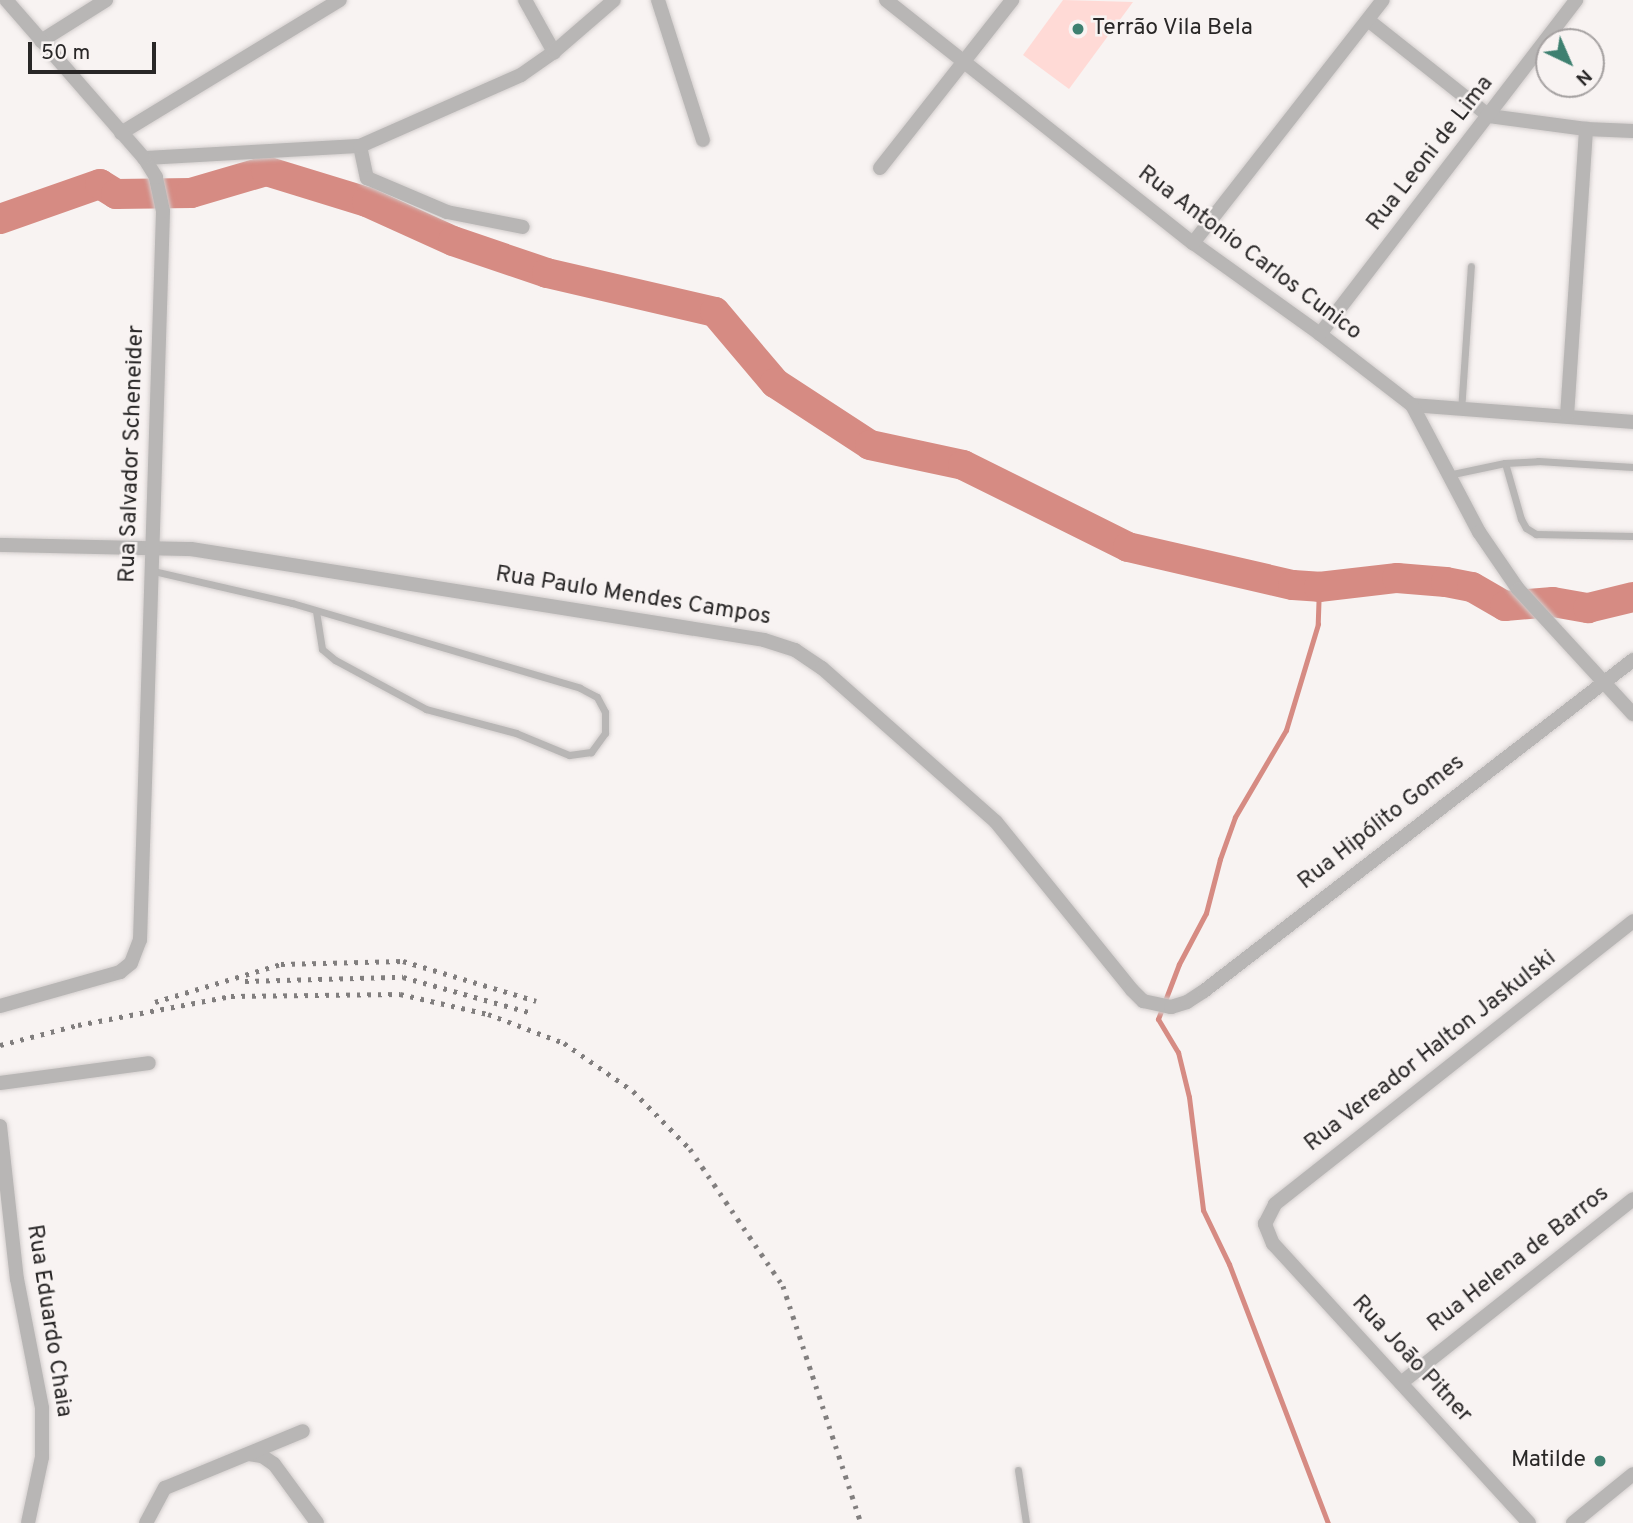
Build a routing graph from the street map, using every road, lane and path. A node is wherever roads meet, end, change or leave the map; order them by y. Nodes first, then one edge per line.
1 (6, 0) edge
2 (106, 0) edge
3 (340, 0) edge
4 (525, 0) edge
5 (614, 0) edge
6 (658, 0) edge
7 (886, 0) edge
8 (1012, 0) edge
9 (1383, 0) edge
10 (1576, 0) edge
11 (1368, 20) junction
12 (41, 41) junction
13 (554, 52) junction
14 (964, 61) junction
15 (1489, 116) junction
16 (1586, 129) junction
17 (1633, 131) edge
18 (121, 133) junction
19 (703, 140) dead end
20 (360, 146) junction
21 (144, 158) junction
22 (880, 168) dead end
23 (523, 227) dead end
24 (1193, 243) junction
25 (1471, 266) dead end
26 (1321, 334) junction
27 (1412, 405) junction
28 (1461, 411) junction
29 (1567, 416) junction
30 (1633, 422) edge
31 (1505, 463) junction
32 (1633, 467) edge
33 (1447, 475) junction
34 (1633, 536) edge
35 (0, 545) edge
36 (153, 548) junction
37 (153, 571) junction
38 (316, 612) junction
39 (1633, 660) edge
40 (1602, 681) junction
41 (1633, 714) edge
42 (1633, 921) edge
43 (0, 1006) edge
44 (1154, 1006) joint
45 (149, 1063) dead end
46 (0, 1083) edge
47 (0, 1126) edge
48 (1633, 1199) edge
49 (1265, 1224) joint
50 (1401, 1383) junction
51 (303, 1431) dead end
52 (249, 1454) junction
53 (1018, 1470) dead end
54 (1633, 1474) edge
55 (28, 1523) edge
56 (146, 1523) edge
57 (317, 1523) edge
58 (1026, 1523) edge
59 (1530, 1523) edge
60 (1573, 1523) edge

1 - 12 street, Rua Salvador Scheneider
2 - 12 street
3 - 18 street
4 - 13 street
5 - 13 street
6 - 19 street
7 - 14 street, Rua Antonio Carlos Cunico
8 - 14 street
9 - 11 street
10 - 15 street, Rua Leoni de Lima
11 - 15 street
11 - 24 street
12 - 18 street, Rua Salvador Scheneider
13 - 20 street
14 - 22 street
14 - 24 street, Rua Antonio Carlos Cunico
15 - 16 street
15 - 26 street, Rua Leoni de Lima
16 - 17 street
16 - 29 street
18 - 21 street, Rua Salvador Scheneider
20 - 21 street
20 - 23 street
21 - 36 street, Rua Salvador Scheneider
24 - 26 street, Rua Antonio Carlos Cunico
25 - 28 lane
26 - 27 street, Rua Antonio Carlos Cunico
27 - 28 street
27 - 33 street
28 - 29 street
29 - 30 street
31 - 32 lane
31 - 33 lane
31 - 34 lane
33 - 40 street
35 - 36 street, Rua Paulo Mendes Campos
36 - 37 street, Rua Salvador Scheneider
36 - 44 street, Rua Paulo Mendes Campos
37 - 38 lane
37 - 43 street, Rua Salvador Scheneider
38 - 38 lane
39 - 40 street, Rua Hipólito Gomes
40 - 41 street
40 - 44 street, Rua Hipólito Gomes
42 - 49 street, Rua Vereador Halton Jaskulski
45 - 46 street
47 - 55 street, Rua Eduardo Chaia
48 - 50 street, Rua Helena de Barros
49 - 50 street, Rua João Pitner
50 - 59 street, Rua João Pitner
51 - 52 street
52 - 56 street
52 - 57 street
53 - 58 lane
54 - 60 street

